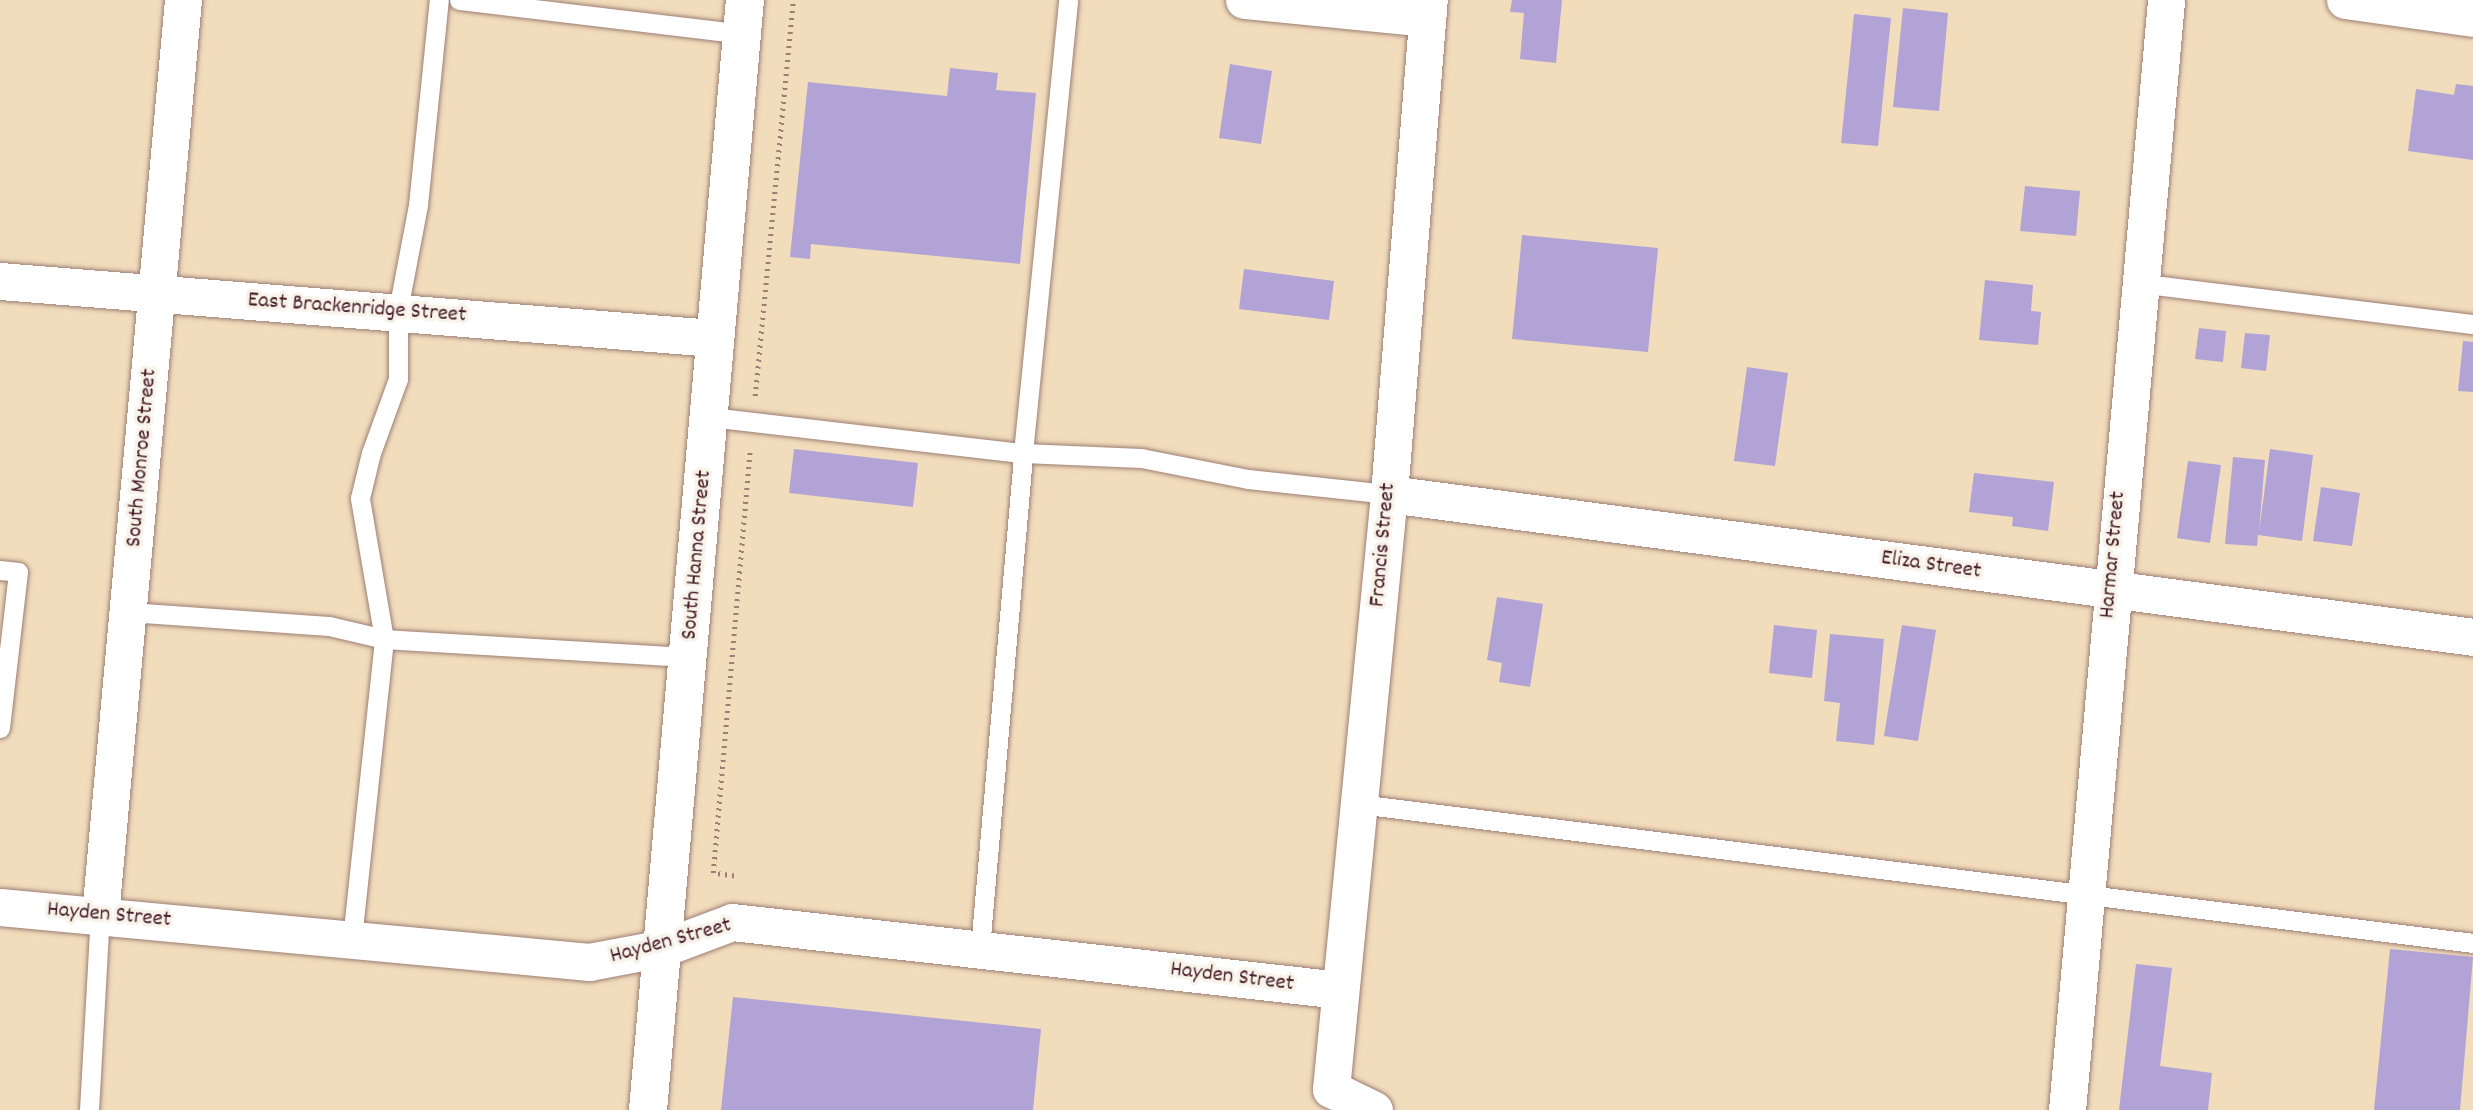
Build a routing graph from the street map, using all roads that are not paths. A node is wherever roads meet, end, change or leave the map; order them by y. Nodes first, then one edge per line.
1 (183, 0) edge
2 (439, 0) edge
3 (459, 0) edge
4 (1068, 0) edge
5 (1244, 0) edge
6 (2165, 0) edge
7 (2345, 0) edge
8 (1428, 9) edge
9 (744, 17) edge
10 (2473, 18) edge
11 (0, 281) edge
12 (2138, 283) junction
13 (158, 297) junction
14 (398, 310) junction
15 (2473, 324) edge
16 (713, 338) junction
17 (710, 417) junction
18 (1023, 453) junction
19 (1389, 494) junction
20 (0, 570) edge
21 (2111, 590) junction
22 (128, 612) junction
23 (2473, 637) edge
24 (384, 639) junction
25 (689, 657) junction
26 (0, 728) edge
27 (1359, 804) junction
28 (2085, 894) junction
29 (0, 907) edge
30 (100, 915) junction
31 (352, 939) junction
32 (2473, 943) edge
33 (663, 948) junction
34 (981, 948) junction
35 (1340, 990) junction
36 (89, 1110) edge
37 (648, 1110) edge
38 (1374, 1110) edge
39 (2067, 1110) edge

1 - 13 street, South Monroe Street
2 - 14 lane
3 - 9 lane
4 - 18 lane
5 - 8 street
6 - 12 street, Harmar Street
7 - 10 street
8 - 19 street, Francis Street
9 - 16 street, South Hanna Street
11 - 13 street, East Brackenridge Street
12 - 15 lane
12 - 21 street, Harmar Street
13 - 14 street, East Brackenridge Street
13 - 22 street, South Monroe Street
14 - 16 street, East Brackenridge Street
14 - 24 lane
16 - 17 street, South Hanna Street
17 - 18 lane
17 - 25 street, South Hanna Street
18 - 19 lane
18 - 34 lane
19 - 21 street, Eliza Street
19 - 27 street, Francis Street
20 - 26 lane
21 - 23 street, Eliza Street
21 - 28 street, Harmar Street
22 - 24 lane
22 - 30 street, South Monroe Street
24 - 25 lane
24 - 31 lane
25 - 33 street, South Hanna Street
27 - 28 lane
27 - 35 street, Francis Street
28 - 32 lane
28 - 39 street, Harmar Street
29 - 30 street, Hayden Street
30 - 31 street, Hayden Street
30 - 36 lane
31 - 33 street, Hayden Street
33 - 34 street, Hayden Street
33 - 37 street, South Hanna Street
34 - 35 street, Hayden Street
35 - 38 street, Francis Street

